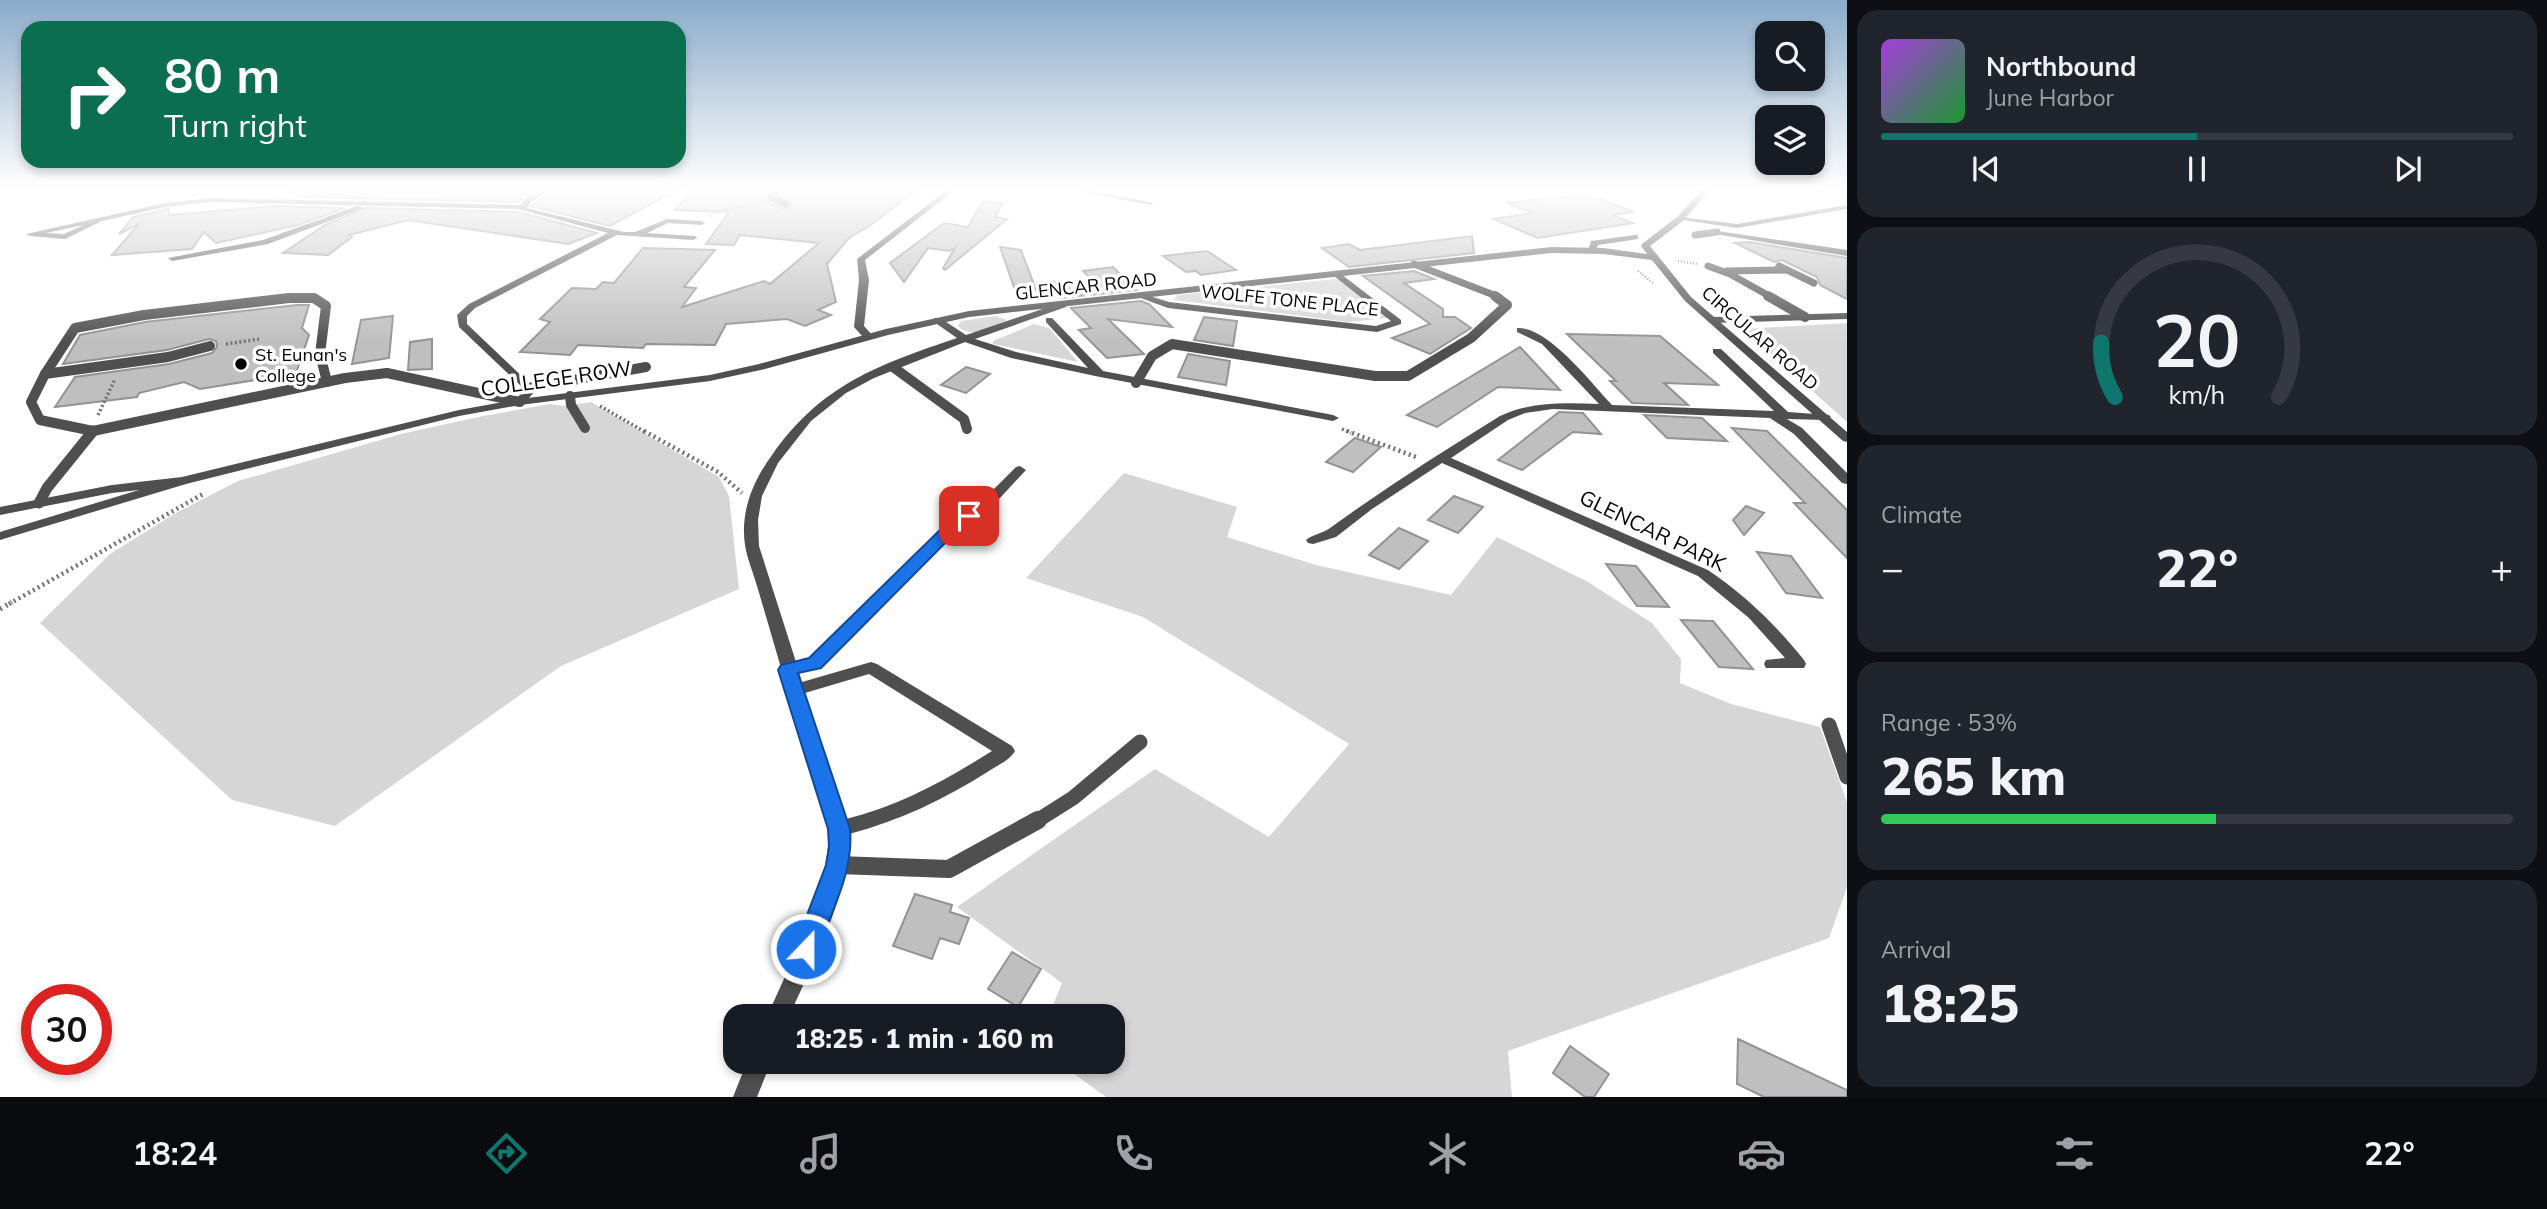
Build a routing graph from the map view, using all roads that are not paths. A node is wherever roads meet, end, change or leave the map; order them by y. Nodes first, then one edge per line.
1 (267, 241) edge
2 (599, 241) edge
3 (884, 241) edge
4 (1606, 241) edge
5 (1665, 241) edge
6 (1772, 241) edge
7 (1661, 247) junction
8 (1592, 251) junction
9 (1830, 251) junction
10 (1847, 253) edge
11 (172, 258) dead end
12 (1847, 260) edge
13 (1770, 261) dead end
14 (1414, 264) junction
15 (1708, 266) road end
16 (1786, 270) junction
17 (1723, 271) junction
18 (1337, 274) junction
19 (1814, 284) dead end
20 (1143, 297) junction
21 (1063, 305) junction
22 (1008, 309) junction
23 (1847, 316) edge
24 (1805, 317) junction
25 (937, 320) junction
26 (1023, 320) junction
27 (1049, 320) dead end
28 (1712, 320) junction
29 (1521, 330) dead end
30 (868, 336) junction
31 (968, 339) junction
32 (211, 346) dead end
33 (1717, 351) dead end
34 (646, 367) dead end
35 (893, 367) junction
36 (45, 374) junction
37 (1100, 374) junction
38 (327, 382) junction
39 (1136, 383) junction
40 (528, 388) junction
41 (570, 396) junction
42 (520, 402) junction
43 (1609, 408) junction
44 (1779, 415) junction
45 (1825, 417) junction
46 (1333, 418) road end
47 (585, 428) dead end
48 (967, 429) dead end
49 (93, 431) junction
50 (1847, 438) edge
51 (1436, 461) junction
52 (1020, 470) dead end
53 (1847, 480) edge
54 (182, 481) junction
55 (39, 503) junction
56 (0, 511) edge
57 (0, 536) edge
58 (1313, 540) dead end
59 (1772, 664) dead end
60 (788, 670) junction
61 (795, 690) junction
62 (1829, 725) dead end
63 (1140, 742) dead end
64 (1844, 760) edge
65 (1847, 777) edge
66 (839, 829) junction
67 (838, 865) junction
68 (783, 1004) edge
69 (754, 1074) edge
70 (744, 1097) edge

1 - 11 street
2 - 40 street
3 - 30 street
4 - 8 street
5 - 7 street
6 - 9 street
7 - 8 street, GLENCAR ROAD
7 - 28 street, CIRCULAR ROAD
8 - 14 street, GLENCAR ROAD
9 - 10 street
9 - 12 street
13 - 16 lane
14 - 18 street, GLENCAR ROAD
14 - 39 lane
15 - 17 lane
16 - 17 lane
16 - 19 lane
17 - 24 lane
18 - 20 street, GLENCAR ROAD
18 - 20 street, WOLFE TONE PLACE
20 - 21 street, GLENCAR ROAD
21 - 22 street, GLENCAR ROAD
21 - 26 street
22 - 25 street, GLENCAR ROAD
22 - 26 street
23 - 24 street
24 - 28 street
25 - 30 street, COLLEGE ROW
25 - 31 street
26 - 31 street
27 - 37 street
28 - 45 street, CIRCULAR ROAD
29 - 43 street
30 - 41 street, COLLEGE ROW
31 - 35 street
31 - 37 street
32 - 36 lane
33 - 44 street
34 - 40 lane
35 - 48 lane
35 - 60 street
36 - 38 lane
36 - 49 lane
37 - 39 street
38 - 42 lane
38 - 49 lane
39 - 46 street
40 - 42 street
41 - 42 street, COLLEGE ROW
41 - 47 lane
42 - 54 street, COLLEGE ROW
43 - 44 street
43 - 51 street
44 - 45 street
44 - 53 street
45 - 50 street, CIRCULAR ROAD
49 - 55 lane
51 - 58 street
51 - 59 street, GLENCAR PARK
52 - 60 street
54 - 55 street, COLLEGE ROW
54 - 57 street, COLLEGE ROW
55 - 56 street, COLLEGE ROW
60 - 61 street
61 - 66 street
61 - 66 street
62 - 64 lane
63 - 67 lane
64 - 65 lane
66 - 67 street
67 - 68 street
69 - 70 street

